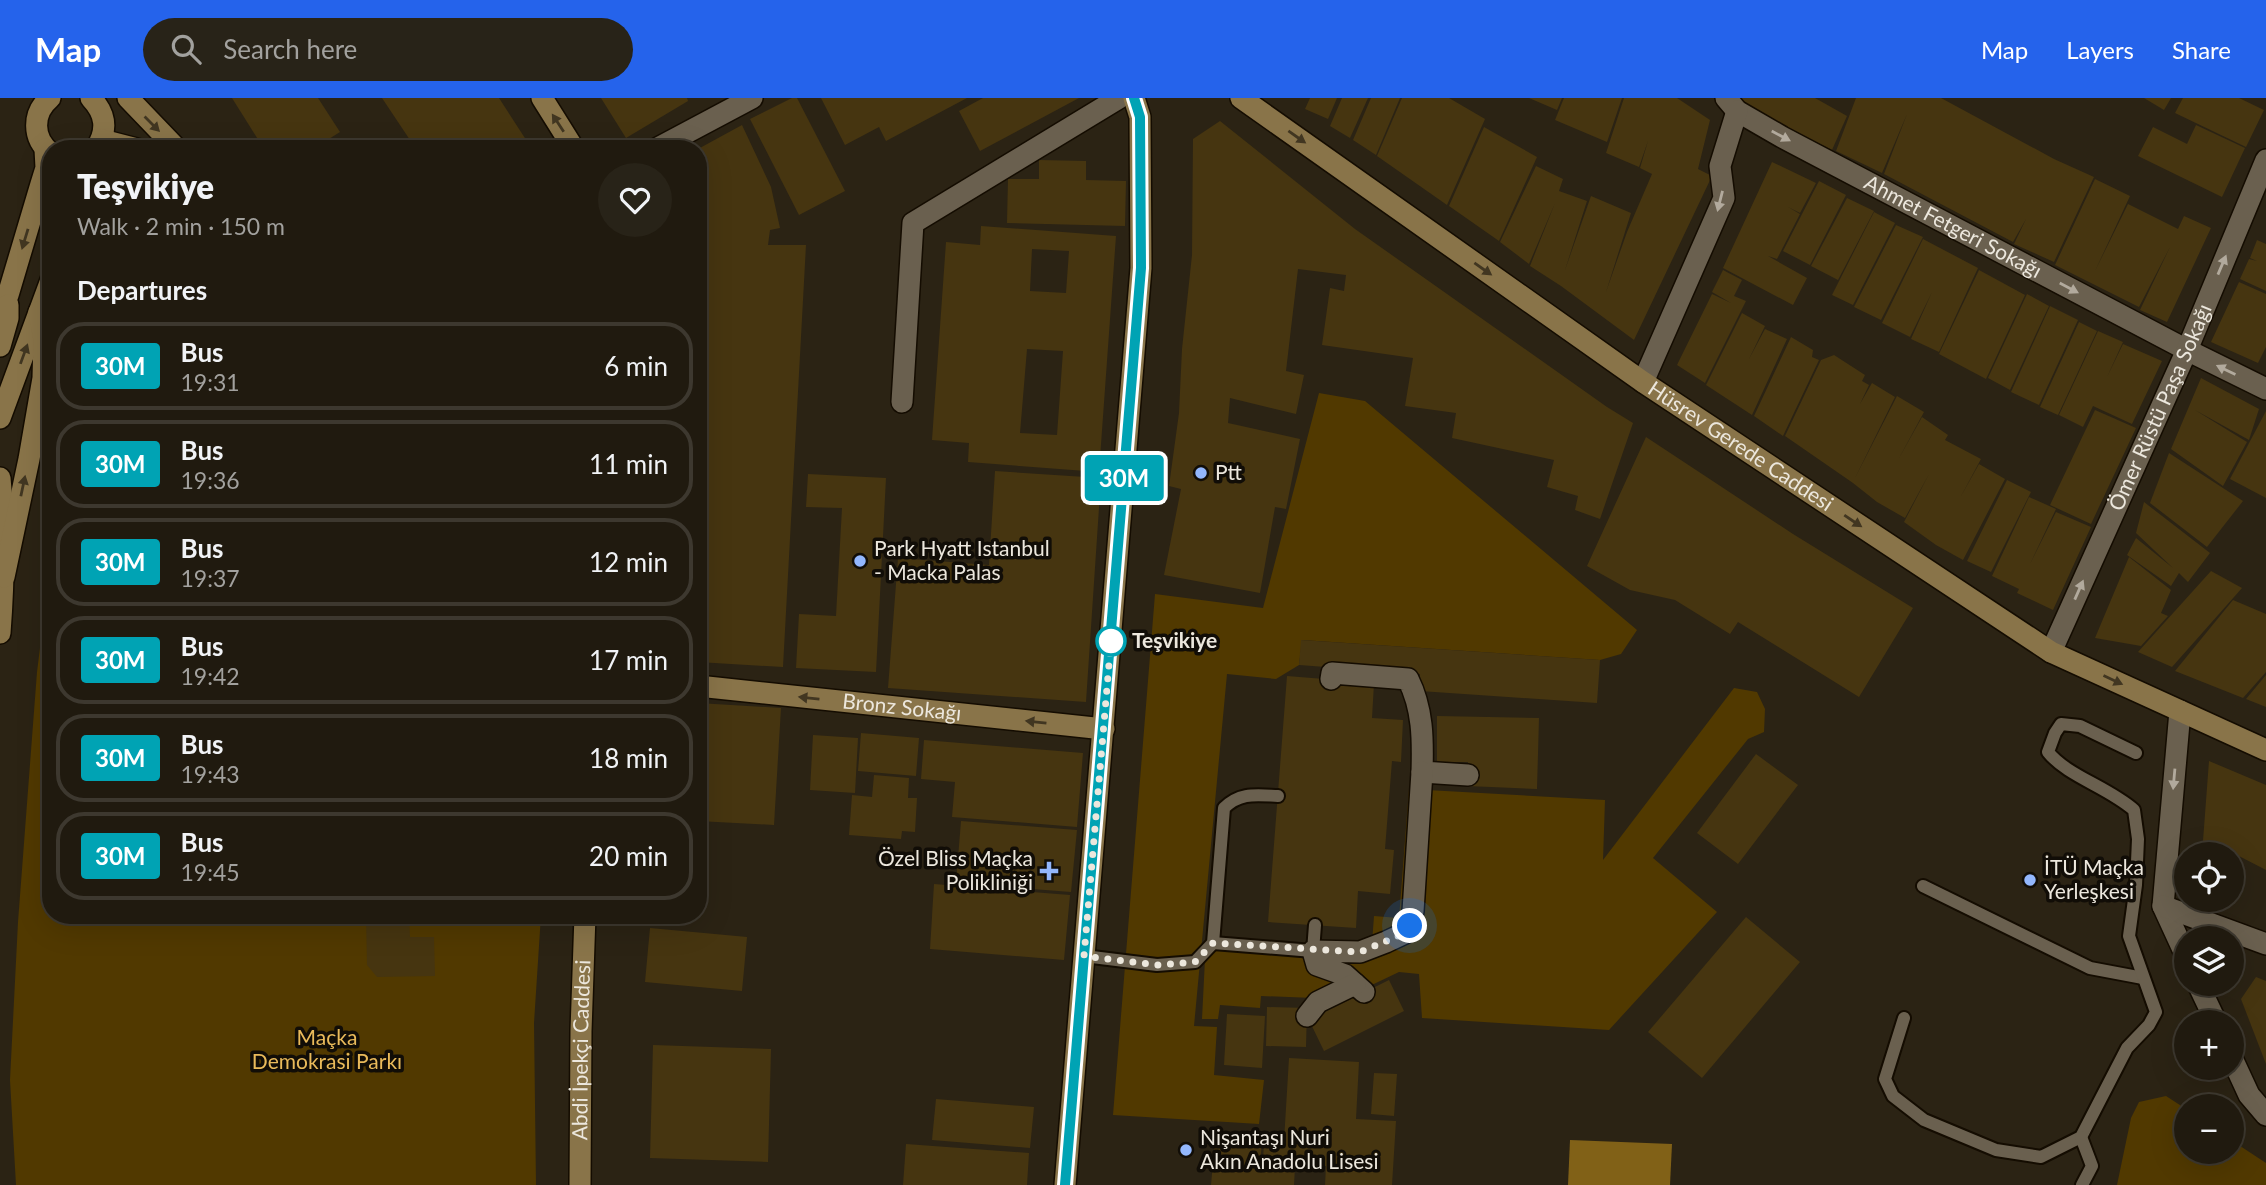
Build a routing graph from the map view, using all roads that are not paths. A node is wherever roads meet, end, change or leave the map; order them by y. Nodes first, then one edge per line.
1 (91, 98) edge
2 (128, 98) edge
3 (541, 98) edge
4 (752, 98) edge
5 (1119, 98) edge
6 (1135, 98) edge
7 (1241, 98) edge
8 (45, 99) edge
9 (1731, 105) edge
10 (100, 140) edge
11 (168, 140) edge
12 (568, 140) edge
13 (673, 140) edge
14 (42, 144) edge
15 (2266, 160) edge
16 (42, 183) edge
17 (8, 295) junction
18 (42, 304) edge
19 (39, 312) junction
20 (0, 316) edge
21 (42, 329) edge
22 (0, 346) edge
23 (2187, 351) junction
24 (1643, 382) junction
25 (42, 384) edge
26 (2266, 389) edge
27 (902, 402) dead end
28 (0, 418) edge
29 (0, 478) edge
30 (4, 577) junction
31 (0, 633) edge
32 (2051, 652) junction
33 (1337, 674) dead end
34 (707, 687) edge
35 (2180, 711) junction
36 (1104, 729) junction
37 (2266, 750) edge
38 (2136, 753) dead end
39 (1422, 772) junction
40 (1468, 775) dead end
41 (1278, 796) dead end
42 (1923, 886) dead end
43 (2163, 906) junction
44 (585, 924) edge
45 (1315, 925) dead end
46 (2174, 930) edge
47 (1213, 943) junction
48 (2266, 944) edge
49 (1313, 951) junction
50 (1084, 956) junction
51 (2143, 978) junction
52 (1335, 1000) dead end
53 (1904, 1017) dead end
54 (2242, 1080) edge
55 (2266, 1115) edge
56 (2081, 1137) junction
57 (580, 1185) edge
58 (1065, 1185) edge
59 (2082, 1185) edge

1 - 10 street
2 -> 11 street
12 -> 3 street
4 - 13 street
5 - 27 street
6 - 36 street
7 -> 24 street, Hüsrev Gerede Caddesi
8 - 14 street
9 -> 23 street, Ahmet Fetgeri Sokağı
9 -> 24 street
23 -> 15 street, Ömer Rüstü Paşa Sokağı
16 -> 17 street
17 - 20 street
17 - 22 street
18 - 19 street
21 -> 19 street
28 -> 19 street
26 -> 23 street, Ahmet Fetgeri Sokağı
32 -> 23 street, Ömer Rüstü Paşa Sokağı
24 -> 32 street, Hüsrev Gerede Caddesi
30 -> 25 street
29 - 30 street
30 - 31 street
32 -> 35 street, Hüsrev Gerede Caddesi
33 - 39 street
36 -> 34 street, Bronz Sokağı
35 - 37 street, Hüsrev Gerede Caddesi
35 -> 43 street
36 - 50 street
38 - 51 lane
39 - 40 street
39 - 49 street
41 - 47 lane
42 - 51 lane
43 - 46 street
43 - 48 street
44 - 57 street, Abdi İpekçi Caddesi
45 - 49 lane
47 - 49 lane
47 - 50 lane
49 - 52 street
50 - 58 street
51 - 56 lane
53 - 56 lane
54 - 55 street
56 - 59 lane

